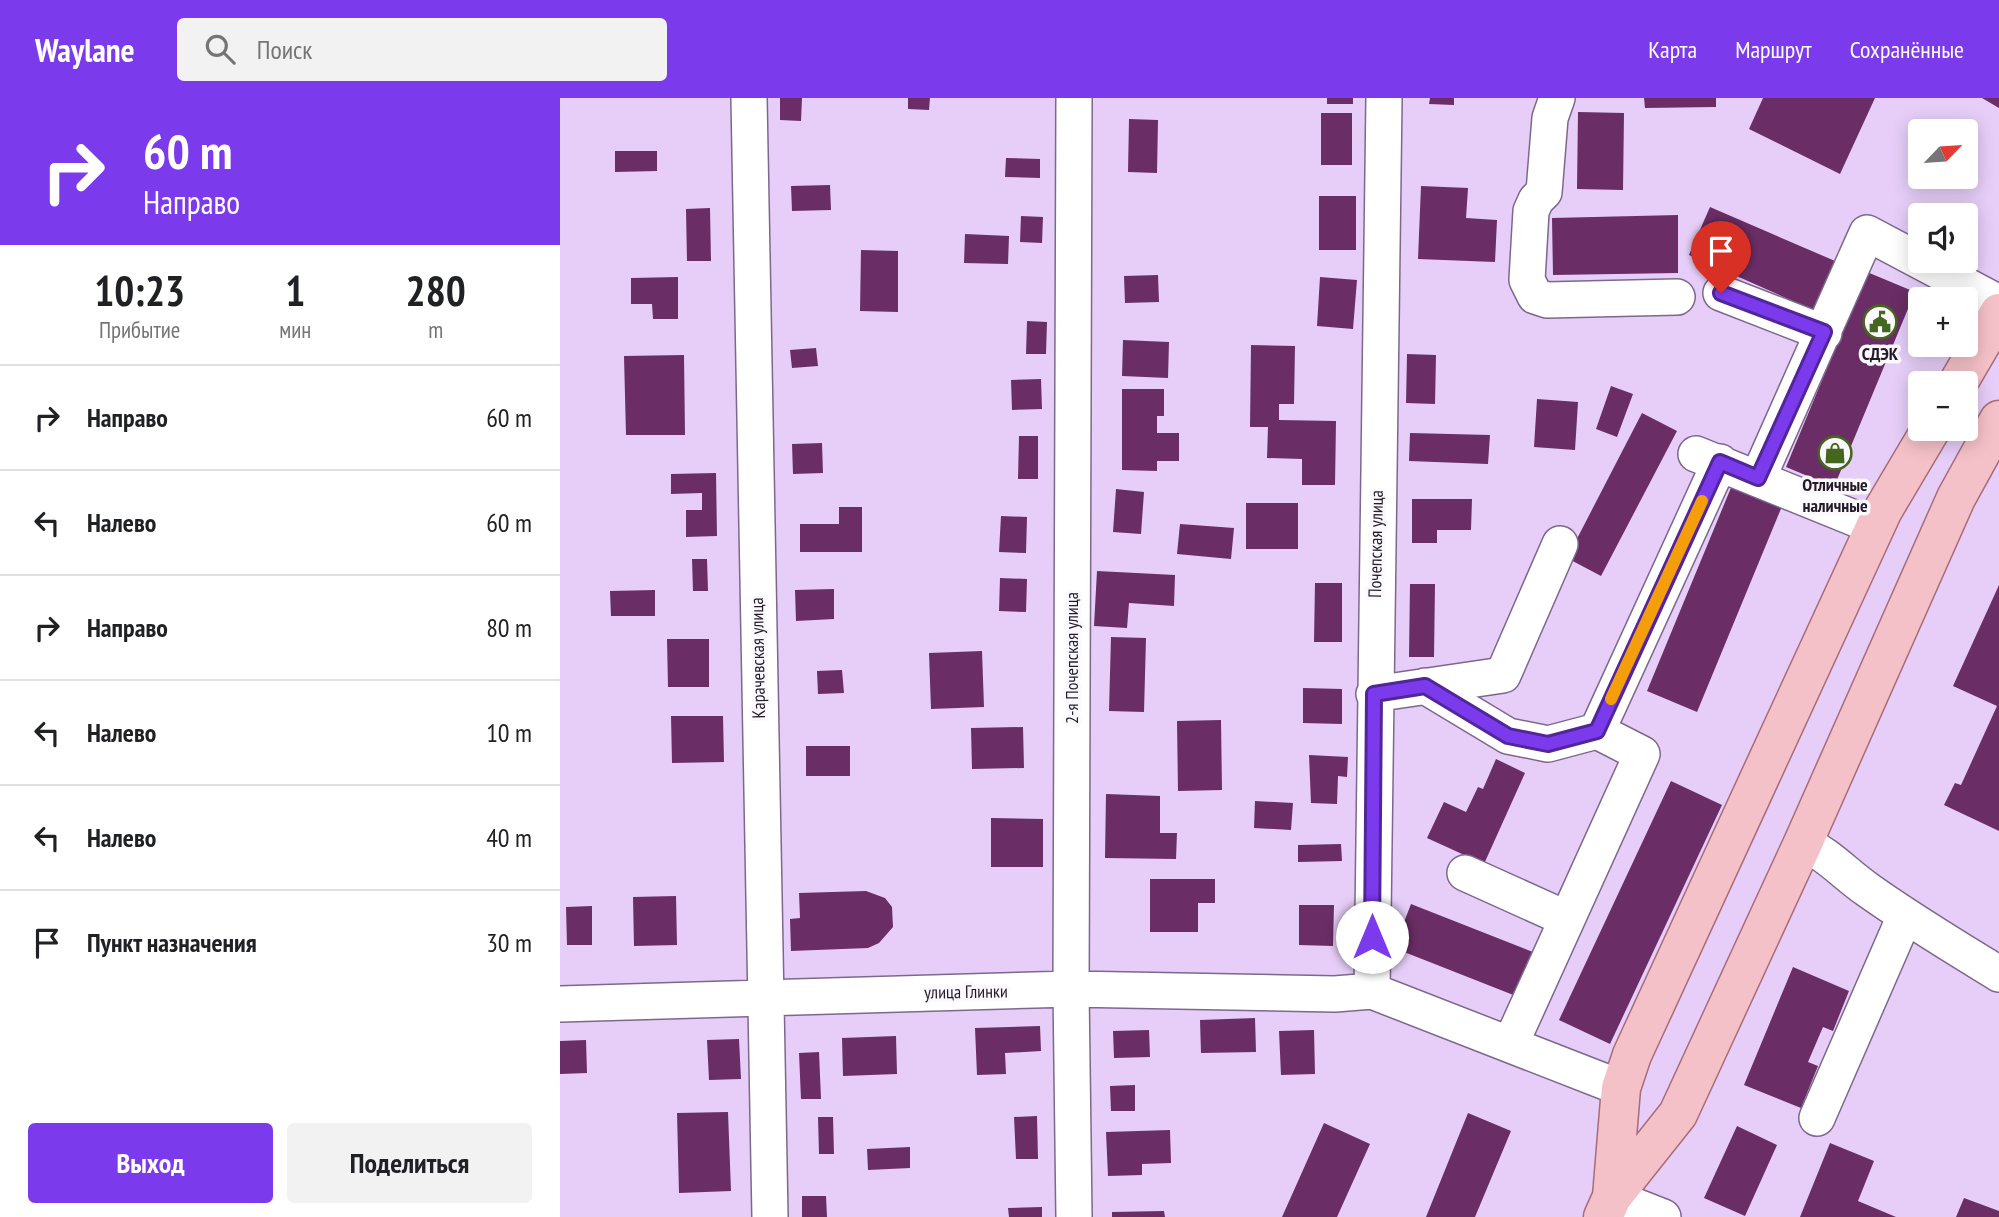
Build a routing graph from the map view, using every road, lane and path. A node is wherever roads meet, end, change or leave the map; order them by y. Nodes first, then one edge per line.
1 (749, 98) edge
2 (1074, 98) edge
3 (1384, 98) edge
4 (1557, 98) edge
5 (1721, 293) dead end
6 (1677, 298) dead end
7 (1999, 303) edge
8 (1999, 313) edge
9 (1824, 332) junction
10 (1965, 371) edge
11 (1998, 424) edge
12 (1924, 441) edge
13 (1758, 478) junction
14 (1876, 527) junction
15 (1560, 544) dead end
16 (1425, 686) junction
17 (1374, 694) junction
18 (1597, 731) junction
19 (1803, 843) junction
20 (1465, 873) dead end
21 (1905, 916) junction
22 (1567, 919) junction
23 (1999, 974) edge
24 (1071, 989) junction
25 (1372, 991) junction
26 (764, 997) junction
27 (560, 1004) edge
28 (1511, 1043) junction
29 (1621, 1088) junction
30 (1817, 1118) dead end
31 (1608, 1207) edge
32 (1656, 1216) edge
33 (770, 1217) edge
34 (1074, 1217) edge

1 - 26 street, Карачевская улица
2 - 24 street, 2-я Почепская улица
3 - 17 street, Почепская улица
4 - 6 street
5 - 9 street
7 - 9 street
8 - 10 main road
9 - 13 street
11 - 19 main road
12 - 14 main road
13 - 14 street
13 - 18 street
14 - 29 main road
15 - 16 street
16 - 17 street
16 - 18 street
17 - 25 street, Почепская улица
18 - 22 street
19 - 21 street
19 - 31 main road
20 - 22 street
21 - 23 street
21 - 30 street
22 - 28 street
24 - 25 street, улица Глинки
24 - 26 street, улица Глинки
24 - 34 street, 2-я Почепская улица
25 - 28 street
26 - 27 street, улица Глинки
26 - 33 street, Карачевская улица
28 - 29 street
29 - 31 main road
31 - 32 street

